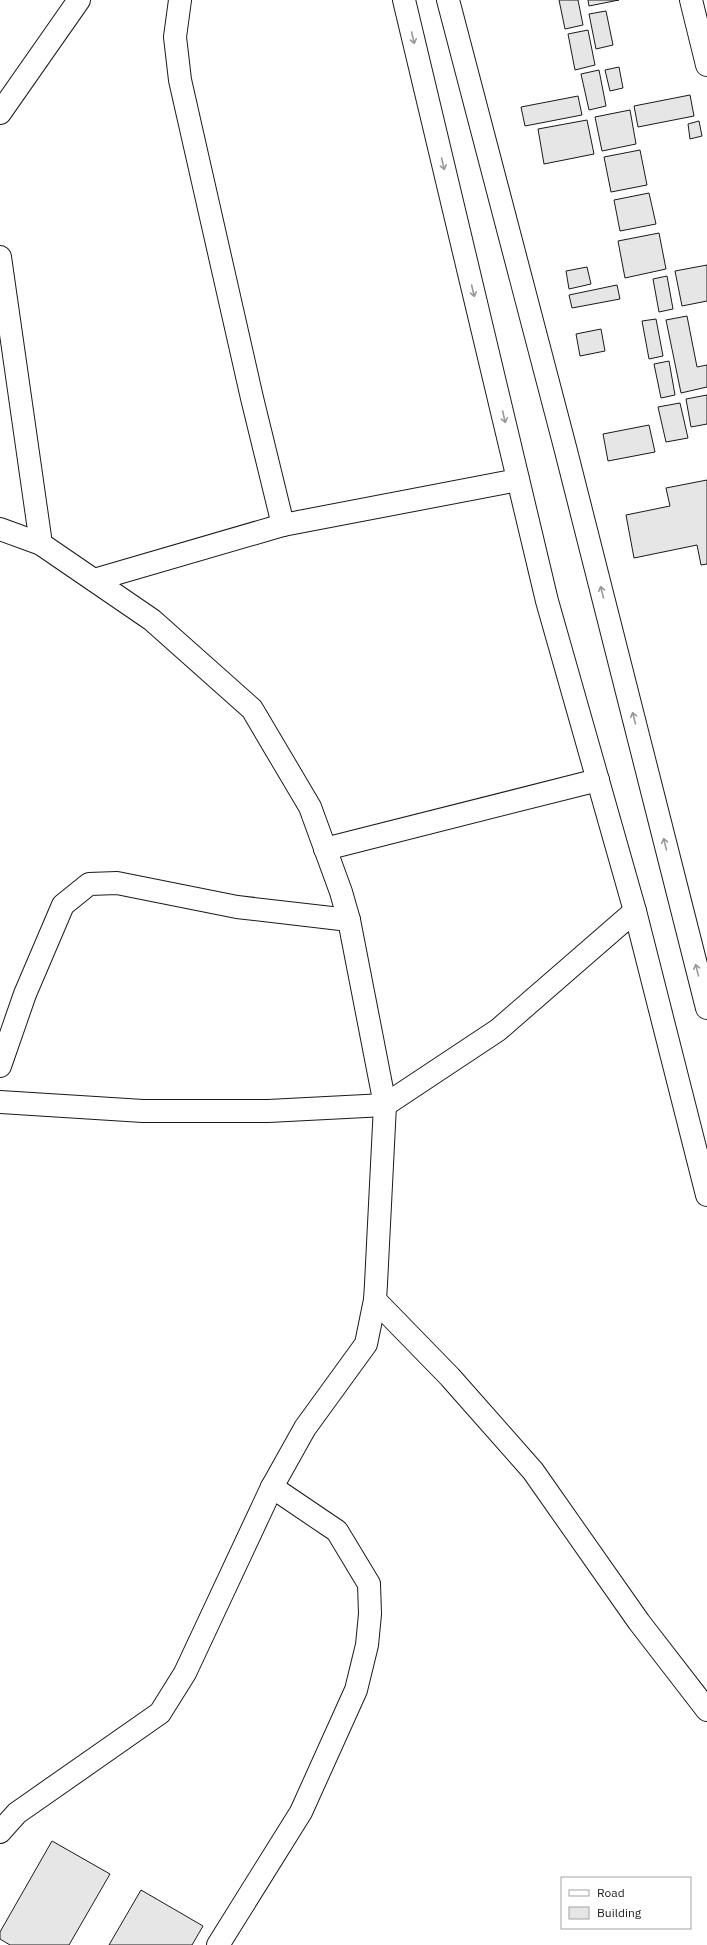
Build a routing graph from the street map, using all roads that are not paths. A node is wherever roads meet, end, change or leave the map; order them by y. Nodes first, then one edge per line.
1 (79, 0) edge
2 (180, 0) edge
3 (404, 0) edge
4 (448, 0) edge
5 (691, 0) edge
6 (707, 65) edge
7 (0, 113) edge
8 (0, 257) edge
9 (6, 335) edge
10 (518, 480) junction
11 (284, 525) junction
12 (0, 528) edge
13 (41, 544) junction
14 (94, 580) junction
15 (598, 780) junction
16 (325, 849) junction
17 (635, 911) junction
18 (349, 920) junction
19 (707, 1008) edge
20 (0, 1066) edge
21 (0, 1102) edge
22 (384, 1104) junction
23 (707, 1195) edge
24 (375, 1300) junction
25 (272, 1487) junction
26 (707, 1710) edge
27 (0, 1832) edge
28 (218, 1945) edge

1 - 7 street
2 - 11 street
3 -> 10 street
19 -> 4 street
5 - 6 street
8 - 9 street
9 - 13 street
10 - 11 street
10 - 15 street
11 - 14 street
12 - 13 street
13 - 14 street
14 - 16 street
15 - 16 street
15 - 17 street
16 - 18 street
17 - 22 street
17 - 23 street
18 - 20 street
18 - 22 street
21 - 22 street
22 - 24 street
24 - 25 street
24 - 26 street
25 - 27 street
25 - 28 street

